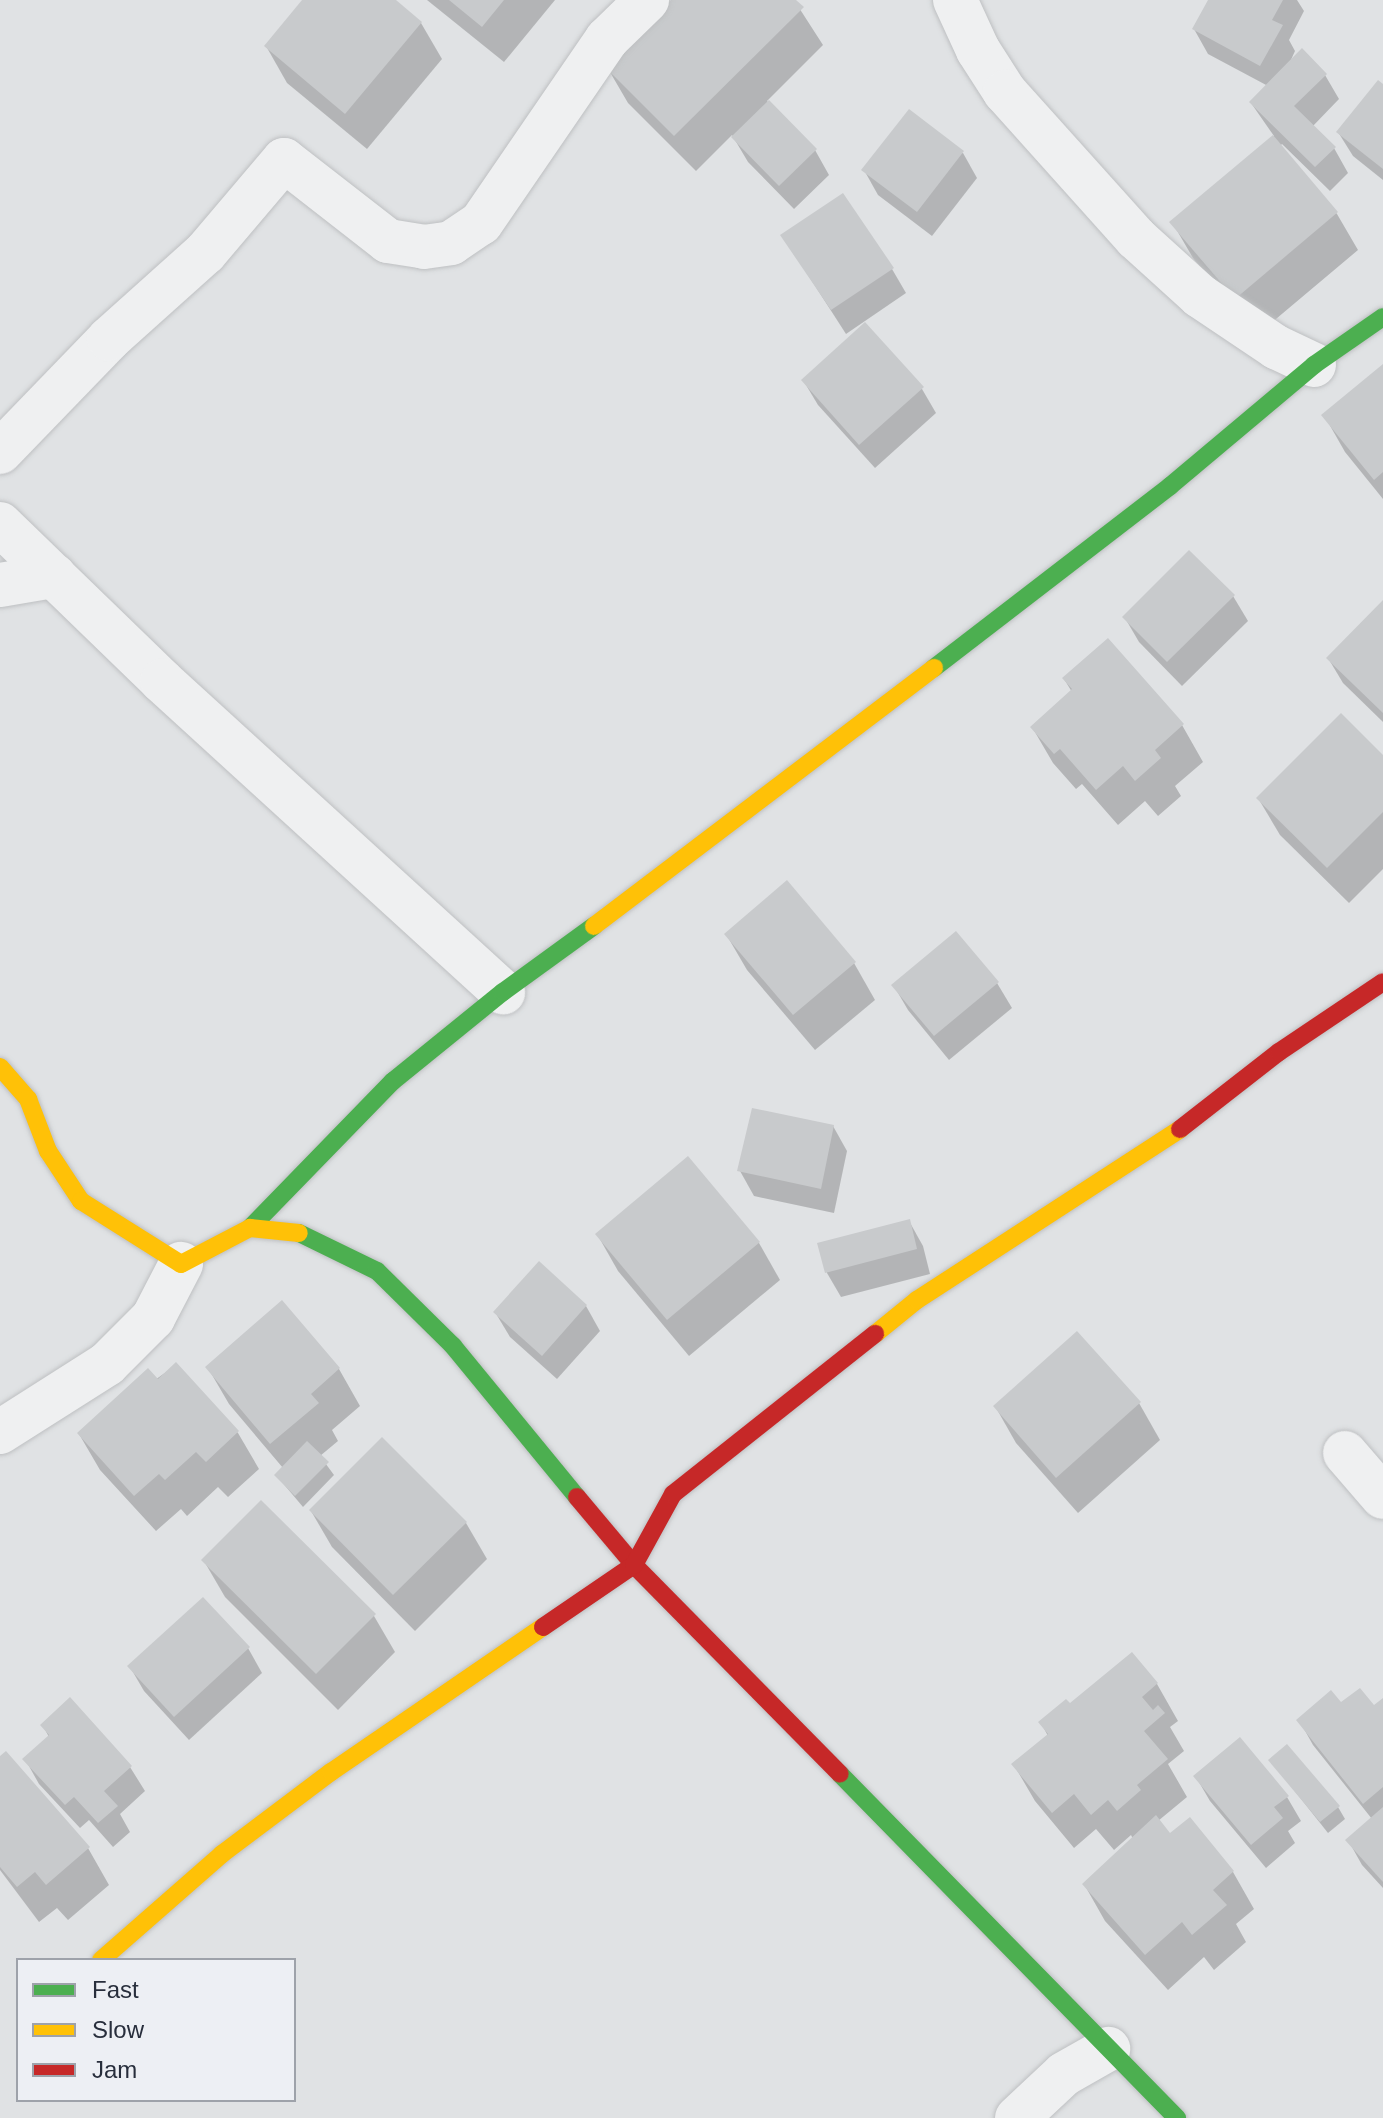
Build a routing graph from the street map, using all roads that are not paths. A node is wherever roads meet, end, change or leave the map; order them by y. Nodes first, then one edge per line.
1 (647, 0) edge
2 (955, 0) edge
3 (1383, 317) edge
4 (1314, 365) junction
5 (0, 452) edge
6 (0, 524) edge
7 (54, 576) junction
8 (0, 585) edge
9 (1383, 982) edge
10 (503, 992) junction
11 (0, 1067) edge
12 (250, 1228) junction
13 (181, 1264) junction
14 (0, 1432) edge
15 (1345, 1453) dead end
16 (1383, 1497) edge
17 (634, 1565) junction
18 (103, 1958) edge
19 (1108, 2049) junction
20 (1017, 2118) edge
21 (1177, 2118) edge

1 - 5 street
2 - 4 street
3 - 4 street
4 - 10 street
6 - 7 street
7 - 8 street
7 - 10 street
9 - 17 street
10 - 12 street
11 - 13 street
12 - 13 street
12 - 17 street
13 - 14 street
15 - 16 street
17 - 18 street
17 - 19 street
19 - 20 street
19 - 21 street

